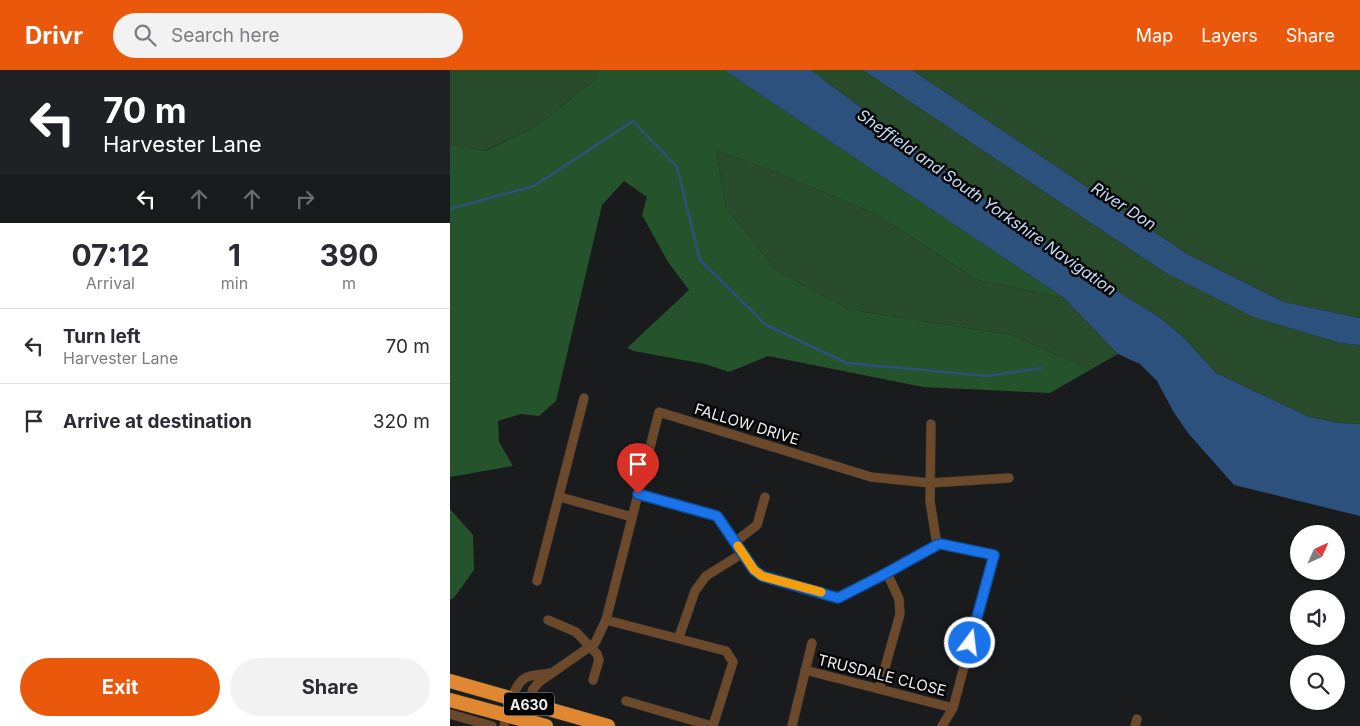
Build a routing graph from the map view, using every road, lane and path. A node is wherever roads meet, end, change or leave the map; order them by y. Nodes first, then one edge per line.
1 (584, 398) dead end
2 (931, 424) dead end
3 (1009, 478) dead end
4 (930, 483) junction
5 (638, 494) junction
6 (560, 497) junction
7 (765, 498) dead end
8 (632, 517) junction
9 (735, 542) junction
10 (937, 545) junction
11 (743, 553) junction
12 (887, 573) junction
13 (537, 581) dead end
14 (548, 620) dead end
15 (606, 620) junction
16 (679, 637) junction
17 (812, 643) dead end
18 (591, 647) junction
19 (805, 670) junction
20 (554, 672) junction
21 (593, 680) dead end
22 (450, 681) edge
23 (879, 689) junction
24 (512, 699) junction
25 (450, 700) edge
26 (626, 701) dead end
27 (529, 704) junction
28 (953, 708) junction
29 (450, 714) edge
30 (505, 721) edge
31 (492, 726) edge
32 (546, 726) edge
33 (608, 726) edge
34 (712, 726) edge
35 (792, 726) edge
36 (942, 726) edge

1 - 6 street
2 - 4 street
3 - 4 street, FALLOW DRIVE
4 - 5 street, FALLOW DRIVE
4 - 10 street
5 - 8 street
5 - 9 street
6 - 8 street
6 - 13 street
7 - 9 street
8 - 15 street
9 - 11 street
10 - 12 street
10 - 28 street
11 - 12 street
11 - 16 street
12 - 23 street
14 - 18 street
15 - 16 street
15 - 18 street
16 - 34 street
17 - 19 street, TRUSDALE CLOSE
18 - 20 street
18 - 21 street
19 - 23 street, TRUSDALE CLOSE
19 - 35 street, TRUSDALE CLOSE
20 - 24 street
20 - 27 street
22 - 24 highway, A630
23 - 28 street, TRUSDALE CLOSE
24 - 27 highway, A630
24 - 30 street
25 - 30 highway, A630
26 - 34 street
27 - 30 street
27 - 33 highway, A630
28 - 36 street
29 - 31 street
30 - 32 highway, A630

